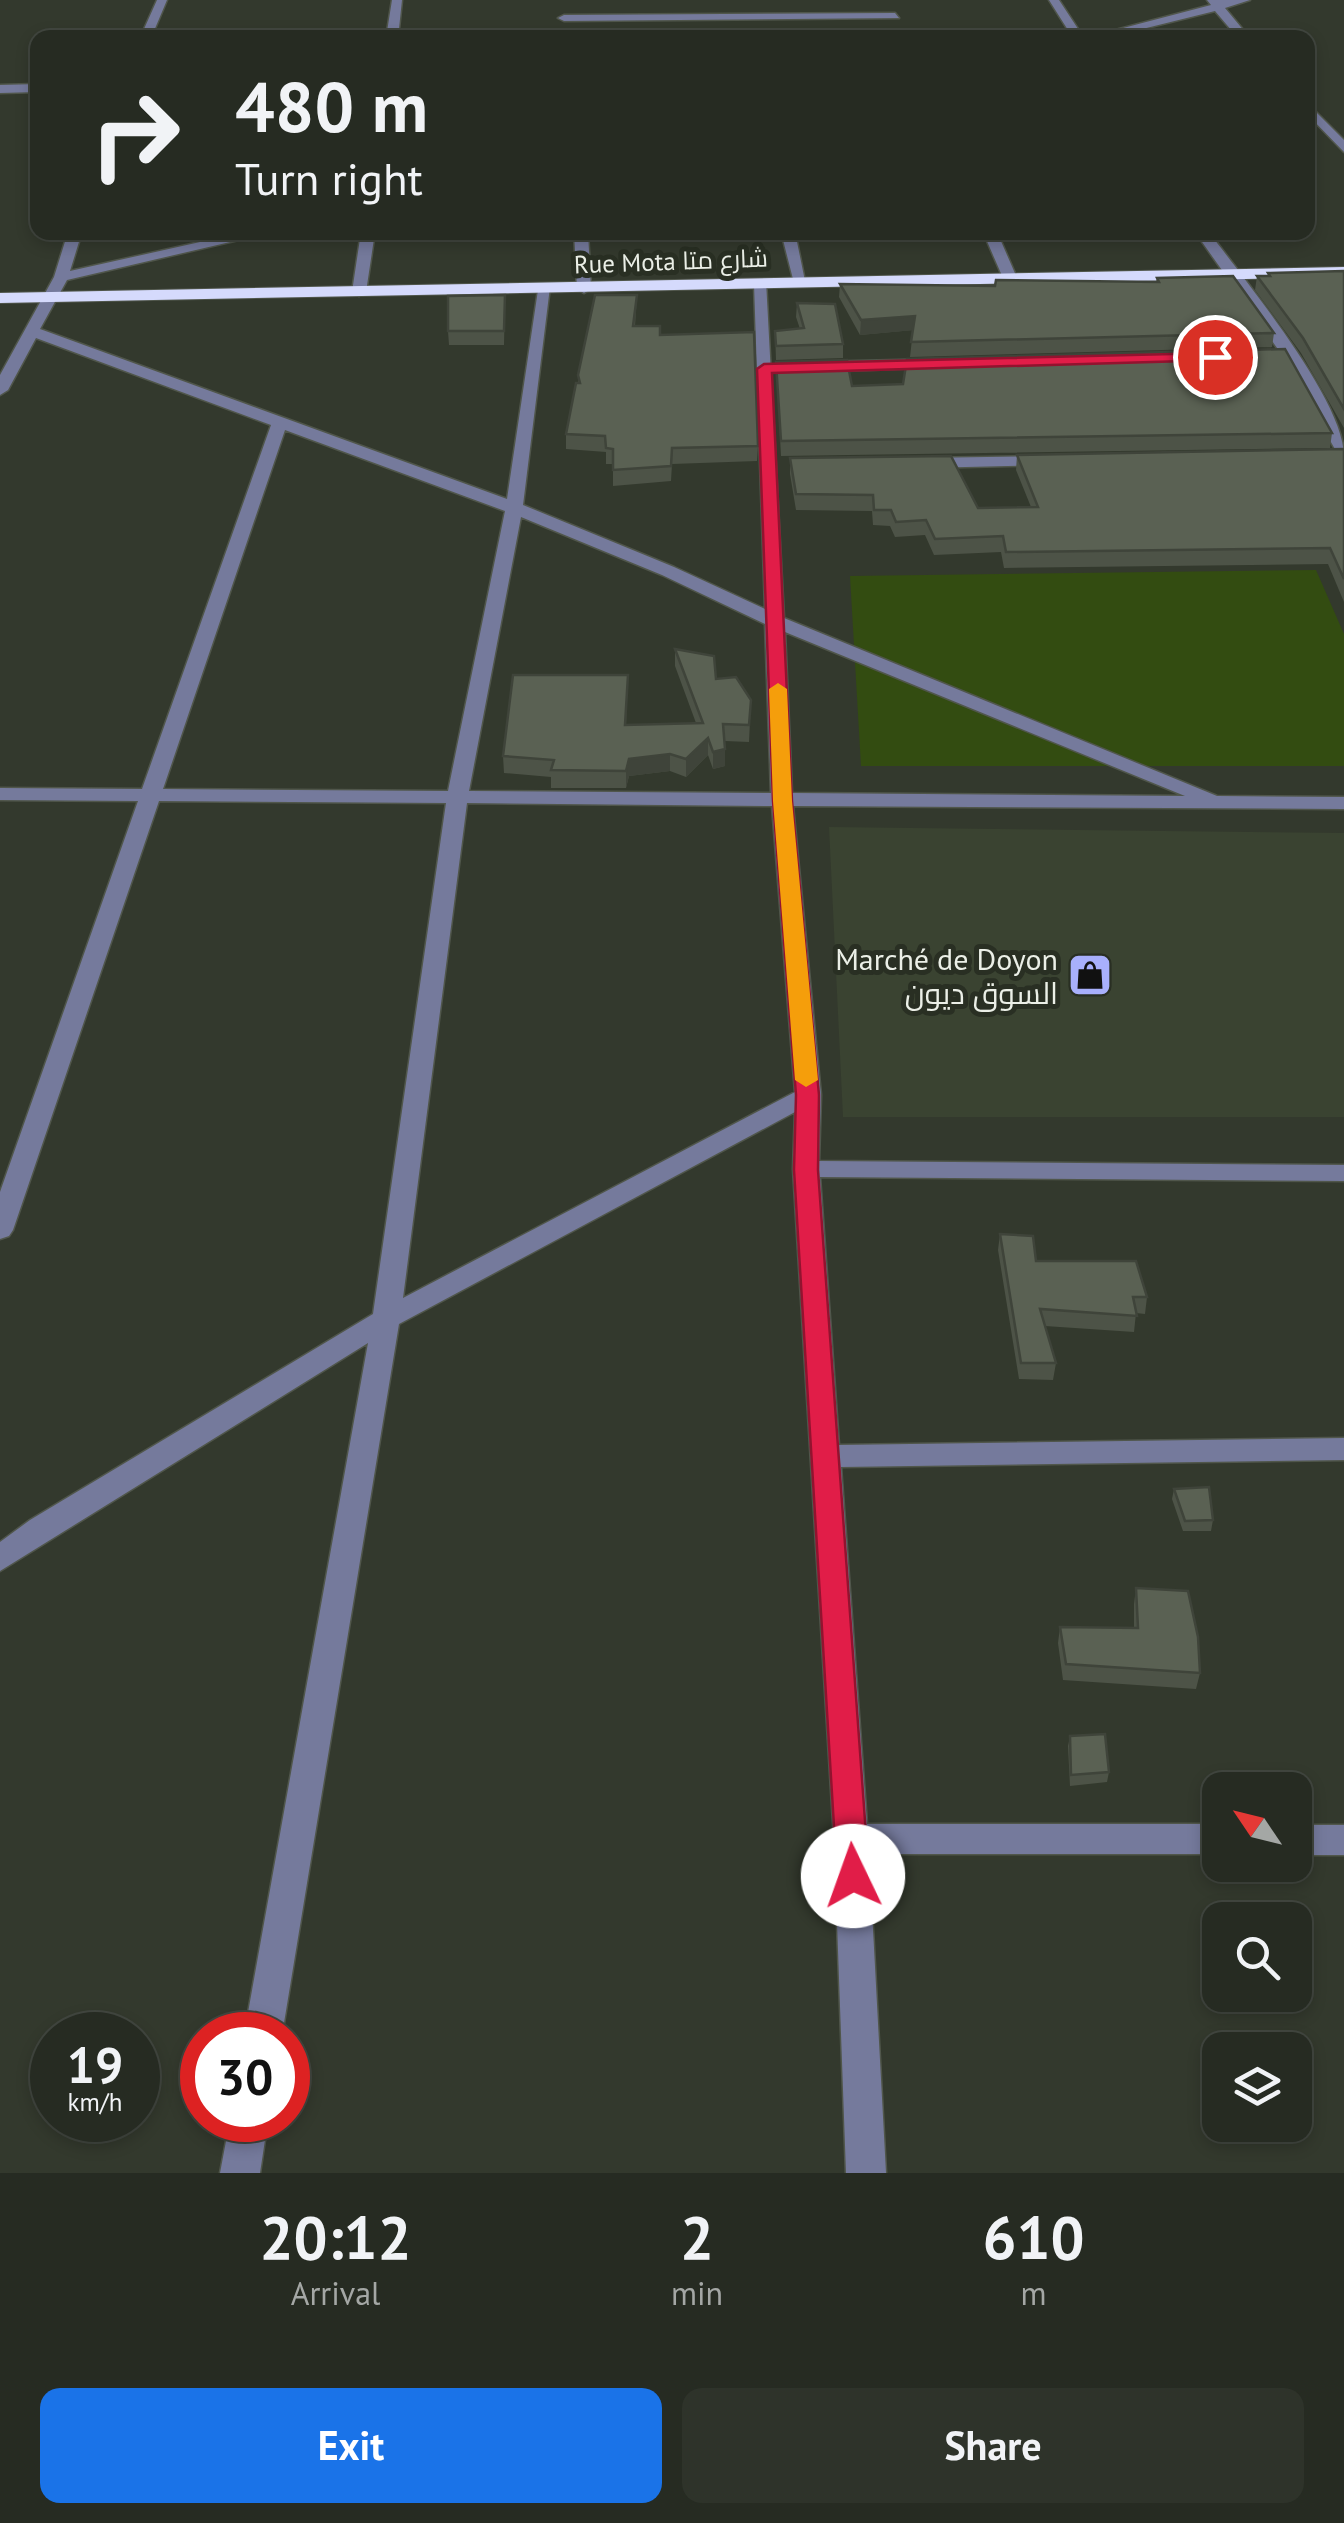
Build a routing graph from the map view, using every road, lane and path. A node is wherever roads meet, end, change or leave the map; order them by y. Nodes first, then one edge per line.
1 (162, 0) edge
2 (397, 0) edge
3 (564, 0) edge
4 (889, 0) edge
5 (1054, 0) edge
6 (1245, 0) edge
7 (1215, 3) edge
8 (564, 18) junction
9 (149, 30) edge
10 (393, 30) edge
11 (565, 30) edge
12 (1074, 30) edge
13 (1119, 30) edge
14 (1238, 30) edge
15 (30, 88) edge
16 (0, 89) edge
17 (1315, 116) edge
18 (1315, 126) edge
19 (1323, 126) junction
20 (1344, 126) edge
21 (1344, 148) edge
22 (72, 240) edge
23 (229, 240) edge
24 (367, 240) edge
25 (582, 240) edge
26 (790, 240) edge
27 (993, 240) edge
28 (1207, 240) edge
29 (1344, 272) edge
30 (1229, 274) junction
31 (60, 277) junction
32 (1010, 278) junction
33 (801, 283) junction
34 (761, 284) junction
35 (584, 289) junction
36 (545, 290) junction
37 (358, 292) junction
38 (48, 297) junction
39 (0, 298) edge
40 (32, 330) junction
41 (1290, 355) junction
42 (1271, 356) edge
43 (959, 364) edge
44 (804, 368) edge
45 (0, 390) edge
46 (280, 422) junction
47 (1344, 454) edge
48 (1324, 457) edge
49 (1066, 460) edge
50 (908, 463) edge
51 (788, 464) edge
52 (768, 465) junction
53 (514, 508) junction
54 (775, 621) junction
55 (0, 794) edge
56 (152, 795) junction
57 (457, 798) junction
58 (782, 801) junction
59 (1218, 802) junction
60 (1344, 803) edge
61 (808, 1095) junction
62 (806, 1170) junction
63 (1344, 1173) edge
64 (0, 1230) edge
65 (386, 1319) junction
66 (1344, 1449) edge
67 (825, 1456) junction
68 (0, 1559) edge
69 (851, 1839) junction
70 (1202, 1840) edge
71 (1312, 1840) edge
72 (1344, 1840) edge
73 (267, 2012) edge
74 (245, 2142) edge
75 (240, 2173) edge
76 (866, 2173) edge

1 - 9 street
2 - 10 street
3 - 8 street
4 - 8 street
5 - 12 street
6 - 7 street
7 - 13 street
7 - 14 street
8 - 11 street
15 - 16 street
17 - 19 street
18 - 19 street
19 - 20 street
19 - 21 street
22 - 31 street
23 - 31 street
24 - 37 street
25 - 35 street
26 - 33 street
27 - 32 street
28 - 30 street
29 - 30 highway, Rue Mota شارع متا
30 - 32 highway, Rue Mota شارع متا
30 - 41 street
31 - 38 street
32 - 33 highway, Rue Mota شارع متا
33 - 34 highway, Rue Mota شارع متا
34 - 35 highway, Rue Mota شارع متا
34 - 52 street
35 - 36 highway, Rue Mota شارع متا
36 - 37 highway, Rue Mota شارع متا
36 - 53 street
37 - 38 highway, Rue Mota شارع متا
38 - 39 highway, Rue Mota شارع متا
38 - 40 street
40 - 45 street
40 - 46 street
41 - 42 street
41 - 47 street
43 - 44 street
46 - 53 street
46 - 56 street
47 - 48 street
49 - 50 street
51 - 52 street
52 - 54 street
53 - 54 street
53 - 57 street
54 - 58 street
54 - 59 street
55 - 56 street
56 - 57 street
56 - 64 street
57 - 58 street
57 - 65 street
58 - 59 street
58 - 61 street
59 - 60 street
61 - 62 street
61 - 65 street
62 - 63 street
62 - 67 street
65 - 68 street
65 - 73 street
66 - 67 street
67 - 69 street
69 - 70 street
69 - 76 street
71 - 72 street
74 - 75 street

